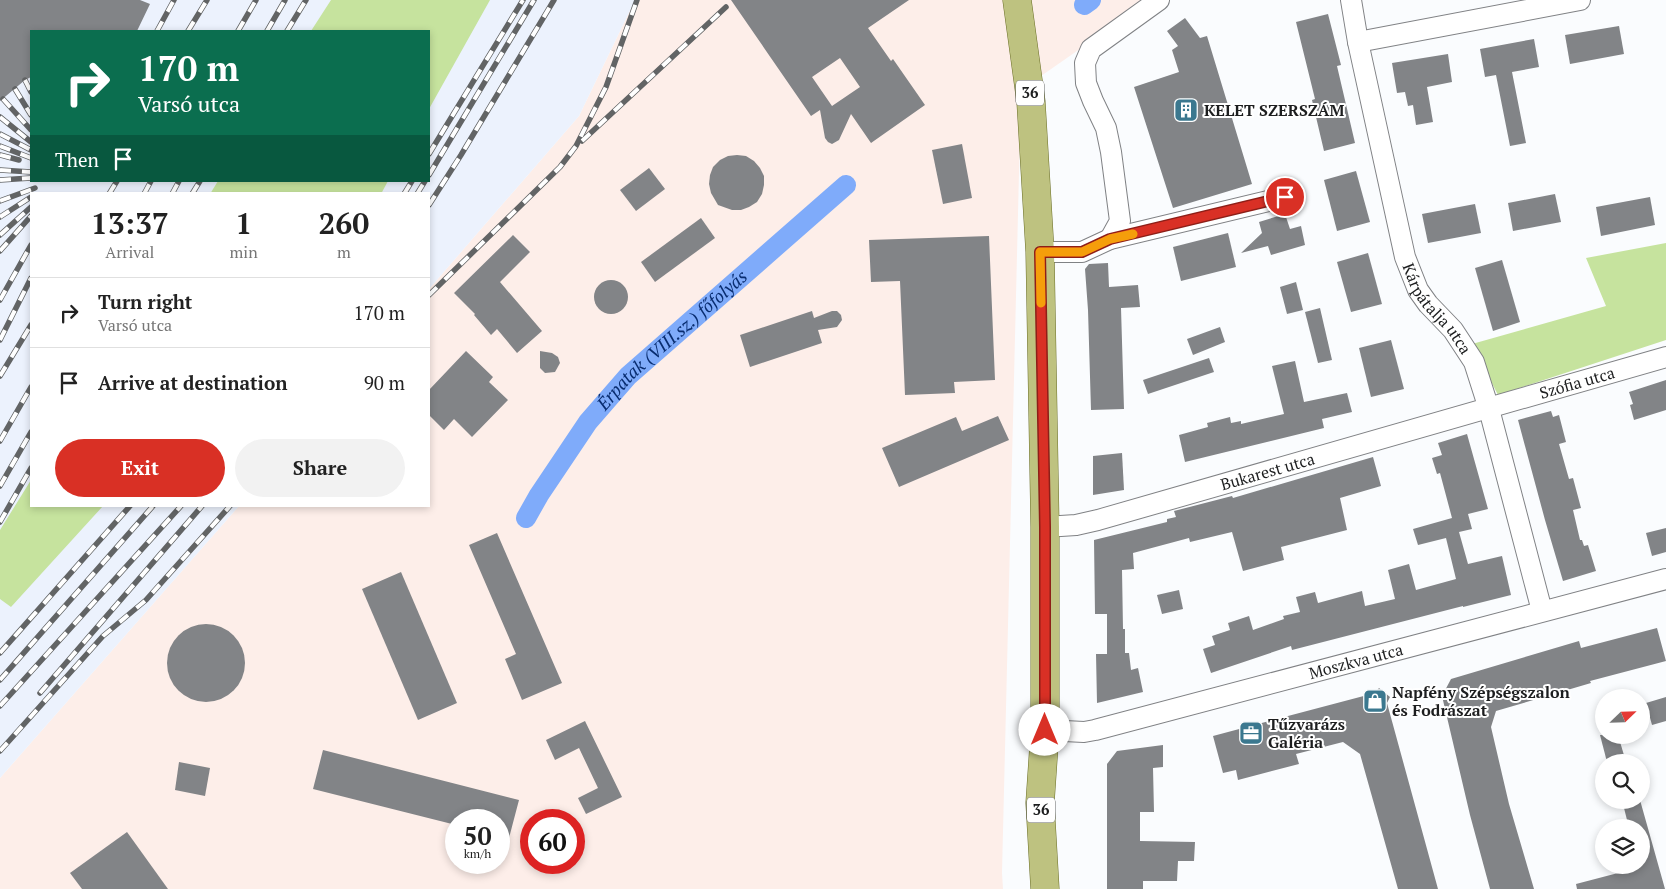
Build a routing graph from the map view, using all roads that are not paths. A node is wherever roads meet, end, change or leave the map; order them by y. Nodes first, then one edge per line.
1 (1017, 0) edge
2 (1159, 0) edge
3 (1351, 0) edge
4 (1580, 0) edge
5 (1358, 42) junction
6 (1285, 197) dead end
7 (1110, 239) junction
8 (1040, 252) junction
9 (1666, 358) edge
10 (1489, 409) junction
11 (1045, 527) junction
12 (1666, 579) edge
13 (1542, 611) junction
14 (1045, 730) junction
15 (1045, 889) edge

1 - 8 main road, 36
2 - 7 street
3 - 5 street, Kárpátalja utca
4 - 5 street
5 - 10 street, Kárpátalja utca
6 - 7 street
7 - 8 street
8 - 11 main road, 36
9 - 10 street, Szófia utca
10 - 11 street, Bukarest utca
10 - 13 street, Kárpátalja utca
11 - 14 main road, 36
12 - 13 street, Moszkva utca
13 - 14 street, Moszkva utca
14 - 15 main road, 36

